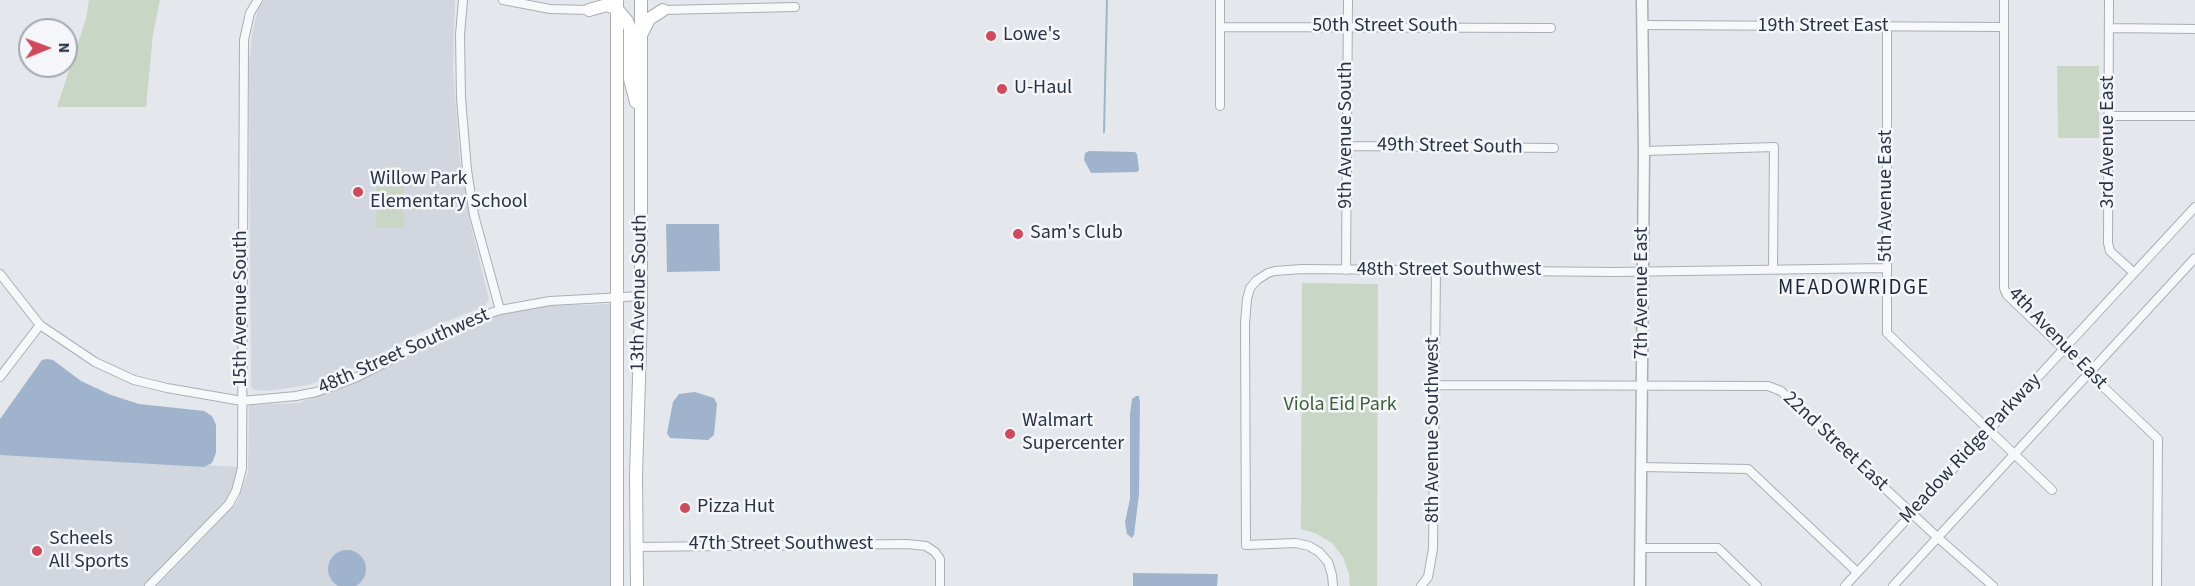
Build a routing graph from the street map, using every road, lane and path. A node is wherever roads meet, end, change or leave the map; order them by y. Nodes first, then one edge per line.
1 (258, 0) edge
2 (463, 0) edge
3 (503, 0) edge
4 (631, 0) edge
5 (1220, 0) edge
6 (1348, 0) edge
7 (1642, 0) edge
8 (2004, 0) edge
9 (2109, 0) edge
10 (613, 3) edge
11 (642, 3) edge
12 (795, 7) dead end
13 (589, 10) junction
14 (659, 13) junction
15 (1642, 26) junction
16 (1220, 27) junction
17 (1347, 27) junction
18 (1887, 27) junction
19 (2004, 27) junction
20 (1551, 28) dead end
21 (2109, 28) junction
22 (2195, 28) edge
23 (617, 35) junction
24 (641, 37) junction
25 (1220, 106) dead end
26 (2109, 116) junction
27 (2195, 116) edge
28 (641, 120) junction
29 (1347, 146) junction
30 (1554, 148) dead end
31 (1644, 151) junction
32 (2195, 207) edge
33 (2195, 258) edge
34 (1773, 268) junction
35 (1887, 268) junction
36 (1346, 270) junction
37 (1436, 270) junction
38 (1643, 271) junction
39 (2134, 273) junction
40 (0, 274) edge
41 (641, 296) junction
42 (617, 297) junction
43 (500, 310) junction
44 (40, 325) junction
45 (2064, 350) junction
46 (2089, 373) junction
47 (0, 376) edge
48 (1642, 385) junction
49 (1434, 386) junction
50 (242, 401) junction
51 (1989, 430) junction
52 (617, 441) junction
53 (2014, 454) junction
54 (1642, 467) junction
55 (2052, 490) dead end
56 (1912, 514) junction
57 (1937, 537) junction
58 (636, 547) junction
59 (1640, 548) junction
60 (1857, 572) junction
61 (149, 586) edge
62 (617, 586) edge
63 (636, 586) edge
64 (940, 586) edge
65 (1333, 586) edge
66 (1421, 586) edge
67 (1640, 586) edge
68 (1757, 586) edge
69 (1845, 586) edge
70 (1893, 586) edge
71 (1993, 586) edge
72 (2157, 586) edge

1 - 50 street, 15th Avenue South
2 - 43 street
3 - 13 street
4 - 11 main road
5 - 16 street
6 - 17 street, 9th Avenue South
7 - 15 street, 7th Avenue East
8 - 19 street, 4th Avenue East
9 - 21 street, 3rd Avenue East
10 - 13 main road
10 - 23 main road, 13th Avenue South
10 - 28 main road
11 - 14 main road
11 - 24 main road, 13th Avenue South
12 - 14 street
13 - 23 main road
14 - 24 main road
15 - 18 street, 19th Street East
15 - 31 street, 7th Avenue East
16 - 17 street, 50th Street South
16 - 25 street
17 - 20 street, 50th Street South
17 - 29 street, 9th Avenue South
18 - 19 street, 19th Street East
18 - 35 street, 5th Avenue East
19 - 45 street, 4th Avenue East
21 - 22 street
21 - 26 street, 3rd Avenue East
23 - 42 main road, 13th Avenue South
24 - 28 main road, 13th Avenue South
26 - 27 street
26 - 39 street, 3rd Avenue East
28 - 41 main road, 13th Avenue South
29 - 30 street, 49th Street South
29 - 36 street, 9th Avenue South
31 - 34 street
31 - 38 street, 7th Avenue East
32 - 39 street, Meadow Ridge Parkway
33 - 46 street, Meadow Ridge Parkway
34 - 35 street, 48th Street Southwest
34 - 38 street, 48th Street Southwest
35 - 51 street, 5th Avenue East
36 - 37 street, 48th Street Southwest
36 - 65 street, 48th Street Southwest
37 - 38 street, 48th Street Southwest
37 - 49 street, 8th Avenue Southwest
38 - 48 street, 7th Avenue East
39 - 45 street, Meadow Ridge Parkway
40 - 44 street, 48th Street Southwest
41 - 42 street, 48th Street Southwest
41 - 58 main road, 13th Avenue South
42 - 43 street, 48th Street Southwest
42 - 52 main road, 13th Avenue South
43 - 50 street, 48th Street Southwest
44 - 47 street
44 - 50 street, 48th Street Southwest
45 - 46 street, 4th Avenue East
45 - 51 street, Meadow Ridge Parkway
46 - 53 street, Meadow Ridge Parkway
46 - 72 street, 4th Avenue East
48 - 49 street, 22nd Street East
48 - 54 street, 7th Avenue East
48 - 56 street, 22nd Street East
49 - 66 street, 8th Avenue Southwest
50 - 61 street, 15th Avenue South
51 - 53 street, 5th Avenue East
51 - 56 street, Meadow Ridge Parkway
52 - 58 main road
52 - 62 main road, 13th Avenue South
53 - 55 street, 5th Avenue East
53 - 57 street, Meadow Ridge Parkway
54 - 59 street, 7th Avenue East
54 - 60 street
56 - 57 street, 22nd Street East
56 - 60 street, Meadow Ridge Parkway
57 - 70 street, Meadow Ridge Parkway
57 - 71 street, 22nd Street East
58 - 63 main road, 13th Avenue South
58 - 64 street, 47th Street Southwest
59 - 67 street, 7th Avenue East
59 - 68 street
60 - 69 street, Meadow Ridge Parkway

